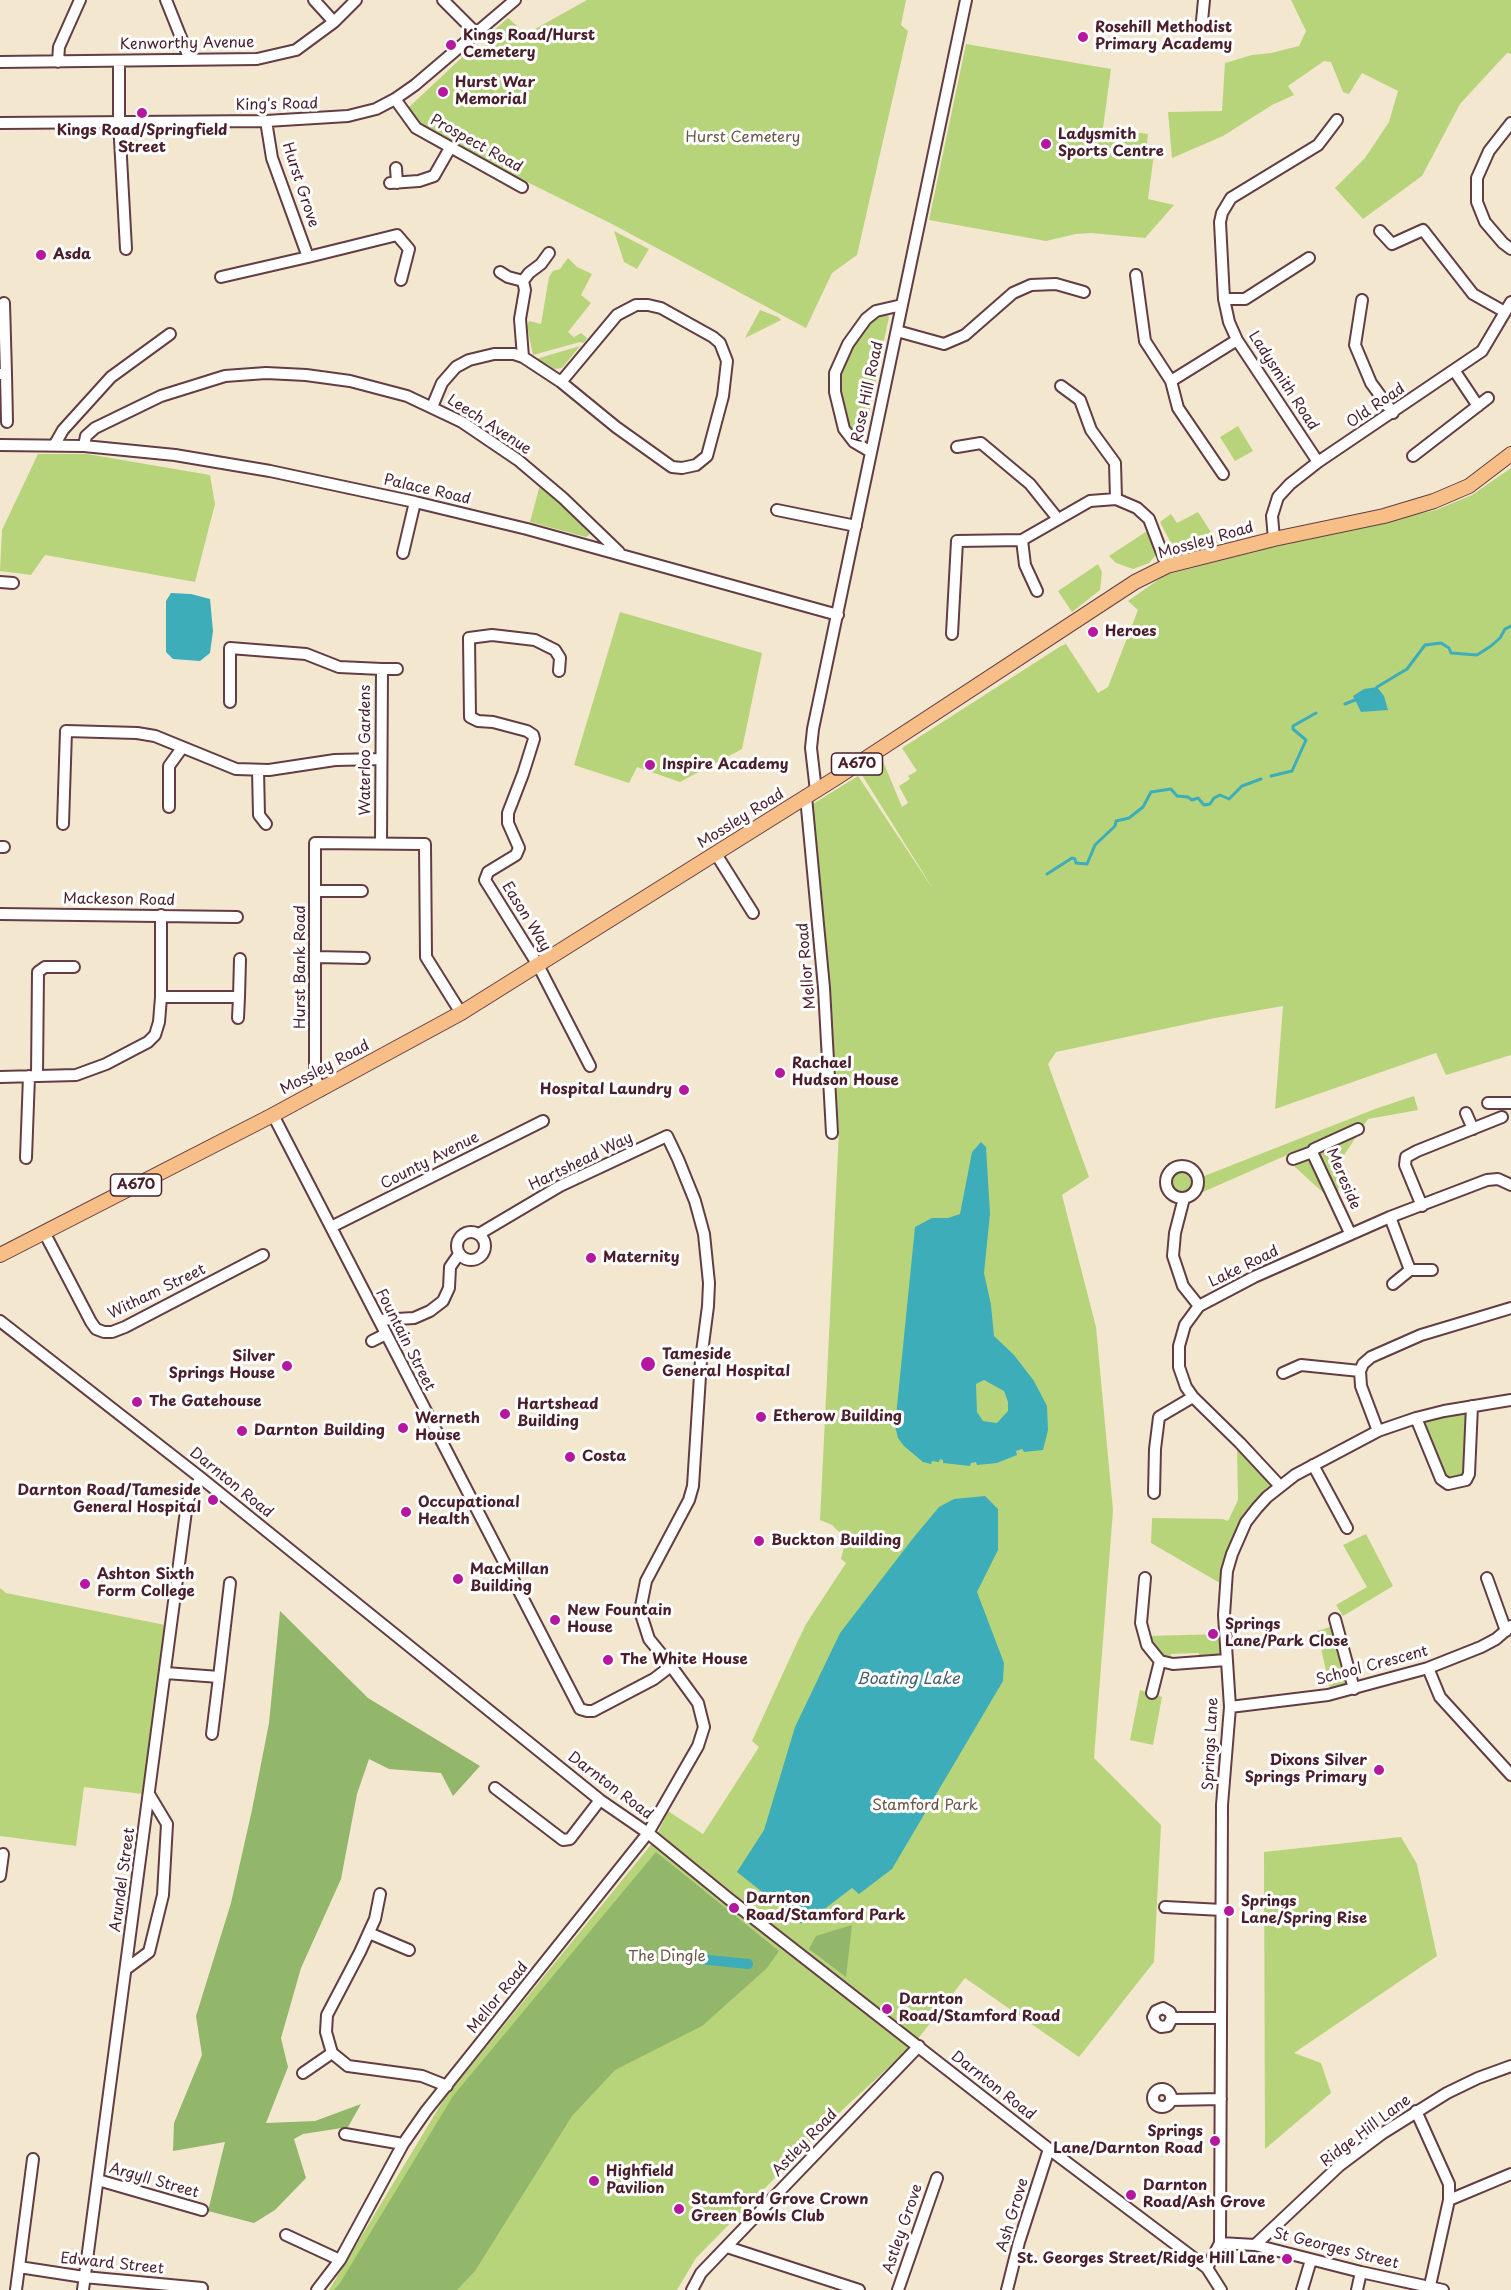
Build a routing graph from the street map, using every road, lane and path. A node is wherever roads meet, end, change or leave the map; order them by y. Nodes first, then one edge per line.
1 (80, 0) edge
2 (166, 0) edge
3 (314, 0) edge
4 (356, 0) edge
5 (443, 0) edge
6 (515, 0) edge
7 (966, 0) edge
8 (1204, 0) edge
9 (334, 21) junction
10 (1202, 21) dead end
11 (477, 34) junction
12 (190, 60) junction
13 (119, 61) junction
14 (0, 62) edge
15 (58, 62) junction
16 (395, 99) junction
17 (1337, 120) dead end
18 (119, 121) junction
19 (266, 121) junction
20 (0, 123) edge
21 (1511, 123) edge
22 (450, 148) junction
23 (396, 168) dead end
24 (522, 187) dead end
25 (1380, 231) dead end
26 (126, 249) dead end
27 (1511, 249) edge
28 (549, 253) dead end
29 (308, 257) junction
30 (1309, 258) dead end
31 (500, 272) dead end
32 (1136, 275) dead end
33 (221, 277) dead end
34 (401, 280) dead end
35 (523, 281) junction
36 (1084, 292) dead end
37 (1224, 299) junction
38 (1362, 300) dead end
39 (1511, 302) edge
40 (4, 303) dead end
41 (902, 305) junction
42 (1505, 312) junction
43 (897, 331) junction
44 (170, 334) dead end
45 (1237, 340) junction
46 (522, 357) junction
47 (1454, 370) junction
48 (3, 374) edge
49 (1171, 381) junction
50 (561, 382) junction
51 (1061, 386) dead end
52 (1488, 398) dead end
53 (1478, 406) junction
54 (432, 407) junction
55 (1393, 413) junction
56 (7, 422) dead end
57 (55, 444) junction
58 (0, 445) edge
59 (84, 446) junction
60 (957, 447) dead end
61 (871, 452) junction
62 (1511, 454) edge
63 (1413, 456) dead end
64 (1318, 462) junction
65 (1223, 474) dead end
66 (1116, 499) junction
67 (415, 502) junction
68 (777, 510) dead end
69 (1058, 519) junction
70 (856, 526) junction
71 (1274, 539) junction
72 (1022, 540) junction
73 (403, 553) dead end
74 (620, 553) junction
75 (1167, 566) junction
76 (0, 582) edge
77 (13, 583) dead end
78 (1036, 591) dead end
79 (838, 615) junction
80 (952, 634) dead end
81 (382, 669) junction
82 (398, 669) dead end
83 (559, 671) dead end
84 (230, 702) dead end
85 (182, 748) junction
86 (381, 759) junction
87 (258, 770) junction
88 (811, 794) junction
89 (169, 807) dead end
90 (63, 824) dead end
91 (266, 824) dead end
92 (381, 843) junction
93 (717, 854) junction
94 (316, 891) junction
95 (362, 891) dead end
96 (753, 913) dead end
97 (0, 914) edge
98 (161, 915) junction
99 (237, 917) dead end
100 (315, 957) junction
101 (364, 958) dead end
102 (240, 959) dead end
103 (538, 965) junction
104 (74, 967) dead end
105 (161, 997) junction
106 (239, 997) junction
107 (461, 1013) junction
108 (238, 1018) dead end
109 (590, 1066) dead end
110 (33, 1076) junction
111 (0, 1077) edge
112 (321, 1090) junction
113 (1488, 1102) dead end
114 (1511, 1103) edge
115 (1466, 1113) dead end
116 (273, 1115) junction
117 (1502, 1117) dead end
118 (543, 1121) dead end
119 (1358, 1129) dead end
120 (1473, 1129) junction
121 (832, 1132) dead end
122 (1312, 1152) junction
123 (26, 1158) dead end
124 (1293, 1159) dead end
125 (1511, 1185) edge
126 (1184, 1198) dead end
127 (1422, 1206) junction
128 (1390, 1217) junction
129 (331, 1227) junction
130 (44, 1232) junction
131 (1350, 1233) junction
132 (478, 1234) junction
133 (459, 1254) junction
134 (0, 1255) edge
135 (264, 1255) dead end
136 (1410, 1270) junction
137 (1432, 1270) dead end
138 (1393, 1284) dead end
139 (1198, 1306) junction
140 (1511, 1308) edge
141 (379, 1320) junction
142 (0, 1321) edge
143 (386, 1334) junction
144 (372, 1341) dead end
145 (1360, 1371) junction
146 (1283, 1373) dead end
147 (1193, 1397) junction
148 (1511, 1400) edge
149 (1472, 1406) junction
150 (1416, 1418) junction
151 (1378, 1431) junction
152 (1313, 1465) junction
153 (201, 1478) junction
154 (1280, 1486) junction
155 (1154, 1493) dead end
156 (1347, 1528) dead end
157 (1145, 1578) dead end
158 (1487, 1578) dead end
159 (230, 1583) dead end
160 (1335, 1619) dead end
161 (1508, 1628) edge
162 (1226, 1660) junction
163 (1160, 1661) junction
164 (671, 1666) junction
165 (1428, 1668) junction
166 (166, 1673) junction
167 (219, 1677) junction
168 (1354, 1689) junction
169 (1152, 1693) dead end
170 (1230, 1707) junction
171 (212, 1734) dead end
172 (1511, 1775) edge
173 (495, 1788) dead end
174 (149, 1794) junction
175 (600, 1800) junction
176 (648, 1833) junction
177 (3, 1854) dead end
178 (0, 1876) edge
179 (380, 1893) dead end
180 (1165, 1907) dead end
181 (1222, 1910) junction
182 (369, 1933) junction
183 (409, 1950) dead end
184 (126, 1969) junction
185 (1172, 2018) dead end
186 (1221, 2018) junction
187 (919, 2046) junction
188 (332, 2053) junction
189 (1511, 2066) edge
190 (303, 2073) dead end
191 (447, 2086) junction
192 (1221, 2099) junction
193 (1171, 2100) dead end
194 (1416, 2111) junction
195 (345, 2134) dead end
196 (404, 2144) junction
197 (1049, 2149) junction
198 (33, 2158) dead end
199 (1511, 2174) edge
200 (937, 2178) dead end
201 (98, 2180) junction
202 (1449, 2200) junction
203 (202, 2210) dead end
204 (286, 2235) dead end
205 (1220, 2243) junction
206 (1255, 2245) junction
207 (727, 2247) junction
208 (340, 2260) junction
209 (1311, 2260) junction
210 (19, 2267) junction
211 (1207, 2268) junction
212 (1361, 2272) junction
213 (84, 2277) junction
214 (202, 2288) dead end
215 (1429, 2289) edge
216 (16, 2290) edge
217 (82, 2290) edge
218 (317, 2290) edge
219 (692, 2290) edge
220 (859, 2290) edge
221 (898, 2290) edge
222 (1007, 2290) edge
223 (1221, 2290) edge
224 (1302, 2290) edge
225 (1357, 2290) edge
226 (1443, 2290) edge

1 - 15 street
2 - 12 street
3 - 9 street
4 - 9 street, Kenworthy Avenue
5 - 11 street
6 - 11 street, King's Road
7 - 41 street, Rose Hill Road
8 - 10 street
9 - 12 street, Kenworthy Avenue
11 - 16 street, King's Road
12 - 13 street, Kenworthy Avenue
13 - 15 street, Kenworthy Avenue
13 - 18 street
14 - 15 street, Kenworthy Avenue
16 - 19 street, King's Road
16 - 22 street, Prospect Road
17 - 37 street, Ladysmith Road
18 - 19 street, King's Road
18 - 20 street, King's Road
18 - 26 street
19 - 29 street, Hurst Grove
21 - 27 street
22 - 23 street
22 - 24 street, Prospect Road
25 - 42 street
28 - 35 street
29 - 33 street
29 - 34 street
30 - 37 street
31 - 35 street
32 - 49 street
35 - 46 street
36 - 43 street
37 - 45 street, Ladysmith Road
38 - 55 street
39 - 42 street, Old Road
40 - 48 street
41 - 43 street, Rose Hill Road
41 - 61 street
42 - 47 street, Old Road
43 - 61 street, Rose Hill Road
44 - 57 street
45 - 49 street
45 - 64 street, Ladysmith Road
46 - 50 street
46 - 54 street
47 - 53 street
47 - 55 street, Old Road
48 - 56 street
49 - 65 street
50 - 50 street
51 - 66 street
52 - 53 street
53 - 63 street
54 - 59 street, Leech Avenue
54 - 74 street, Leech Avenue
55 - 64 street, Old Road
57 - 58 street, Palace Road
57 - 59 street, Palace Road
59 - 67 street, Palace Road
60 - 69 street
61 - 70 street, Rose Hill Road
62 - 71 main road, Mossley Road / A670
64 - 71 street, Old Road
66 - 69 street
66 - 75 street
67 - 73 street
67 - 74 street, Palace Road
68 - 70 street
69 - 72 street
70 - 79 street, Rose Hill Road
71 - 75 main road, Mossley Road / A670
72 - 78 street
72 - 80 street
74 - 79 street, Palace Road
75 - 88 main road, Mossley Road / A670
76 - 77 street
79 - 88 street, Rose Hill Road
81 - 82 street
81 - 84 street, Waterloo Gardens
81 - 86 street, Waterloo Gardens
83 - 103 street, Eason Way
85 - 87 street
85 - 89 street
85 - 90 street
86 - 87 street
86 - 92 street, Waterloo Gardens
87 - 91 street
88 - 93 main road, Mossley Road / A670
88 - 121 street, Mellor Road
92 - 94 street, Hurst Bank Road
92 - 107 street
93 - 96 street
93 - 103 main road, Mossley Road / A670
94 - 95 street
94 - 100 street, Hurst Bank Road
97 - 98 street, Mackeson Road
98 - 99 street, Mackeson Road
98 - 105 street
100 - 101 street
100 - 112 street, Hurst Bank Road
102 - 106 street
103 - 107 main road, Mossley Road / A670
103 - 109 street
104 - 110 street
105 - 106 street
105 - 110 street
106 - 108 street
107 - 112 main road, Mossley Road / A670
110 - 111 street
110 - 123 street
112 - 116 main road, Mossley Road / A670
113 - 114 street
115 - 120 street
116 - 129 street, Fountain Street
116 - 130 main road, Mossley Road / A670
117 - 120 street
118 - 129 street, County Avenue
119 - 122 street, Mereside
120 - 127 street
122 - 124 street
122 - 131 street, Mereside
125 - 127 street, Lake Road
126 - 139 street
127 - 128 street, Lake Road
128 - 131 street, Lake Road
128 - 136 street
129 - 141 street, Fountain Street
130 - 134 main road, Mossley Road / A670
130 - 135 street, Witham Street
131 - 139 street, Lake Road
132 - 133 street
132 - 133 street
132 - 164 street, Hartshead Way
133 - 141 street
136 - 137 street
136 - 138 street
139 - 147 street, Lake Road
140 - 145 street
141 - 143 street, Fountain Street
142 - 153 street, Darnton Road
143 - 144 street
143 - 164 street, Fountain Street
145 - 146 street
145 - 151 street
147 - 154 street, Lake Road
147 - 155 street
148 - 149 street, Springs Lane
149 - 150 street, Springs Lane
149 - 150 street
150 - 151 street, Springs Lane
151 - 152 street, Springs Lane
152 - 154 street, Springs Lane
152 - 156 street
153 - 166 street, Arundel Street
153 - 175 street, Darnton Road
154 - 162 street, Springs Lane
157 - 163 street
158 - 161 street
159 - 167 street
160 - 168 street
161 - 165 street, School Crescent
162 - 163 street
162 - 170 street, Springs Lane
163 - 169 street
164 - 176 street, Mellor Road
165 - 168 street, School Crescent
165 - 172 street
166 - 167 street
166 - 174 street, Arundel Street
167 - 171 street
168 - 170 street, School Crescent
170 - 181 street, Springs Lane
173 - 175 street
174 - 184 street, Arundel Street
174 - 184 street
175 - 176 street, Darnton Road
176 - 187 street, Darnton Road
176 - 191 street, Mellor Road
177 - 178 street
179 - 182 street
180 - 181 street
181 - 186 street, Springs Lane
182 - 183 street
182 - 188 street
184 - 201 street, Arundel Street
185 - 186 street
186 - 192 street, Springs Lane
187 - 197 street, Darnton Road
187 - 207 street, Astley Road
188 - 190 street
188 - 191 street
189 - 194 street, Ridge Hill Lane
191 - 196 street, Mellor Road
192 - 193 street
192 - 205 street, Springs Lane
194 - 202 street
194 - 206 street, Ridge Hill Lane
195 - 196 street
196 - 208 street, Mellor Road
197 - 211 street, Darnton Road
197 - 222 street, Ash Grove
198 - 210 street
199 - 202 street
200 - 221 street, Astley Grove
201 - 203 street, Argyll Street
201 - 213 street, Arundel Street
202 - 215 street
204 - 208 street
205 - 206 street, St Georges Street
205 - 211 street, Springs Lane
206 - 209 street, St Georges Street
207 - 219 street, Astley Road
207 - 220 street
208 - 218 street, Mellor Road
209 - 212 street, St Georges Street
209 - 224 street
210 - 213 street, Edward Street
210 - 216 street
211 - 223 street
212 - 215 street, St Georges Street
212 - 225 street
213 - 214 street, Edward Street
213 - 217 street, Arundel Street
215 - 226 street, St Georges Street

